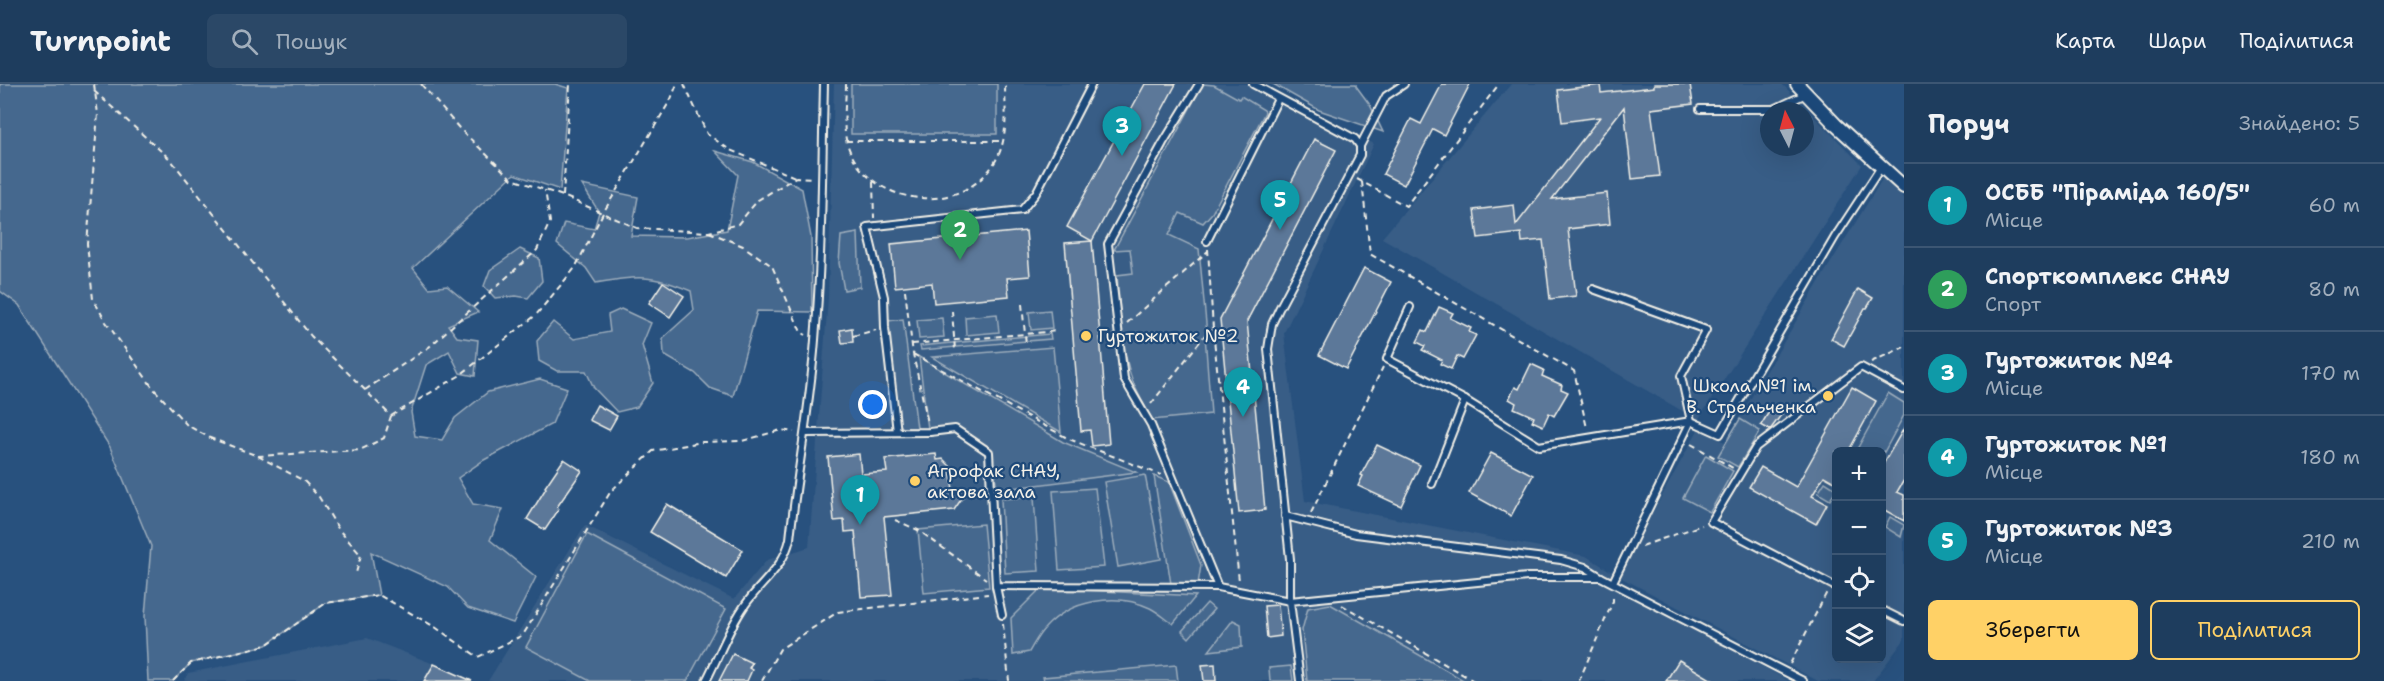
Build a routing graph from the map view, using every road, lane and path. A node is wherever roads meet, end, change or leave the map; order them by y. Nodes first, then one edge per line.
1 (94, 84) edge
2 (421, 84) edge
3 (570, 84) edge
4 (677, 84) edge
5 (684, 84) edge
6 (824, 84) edge
7 (846, 84) edge
8 (1005, 84) edge
9 (1092, 84) edge
10 (1199, 84) edge
11 (1253, 84) edge
12 (1404, 84) edge
13 (1499, 84) edge
14 (1797, 84) edge
15 (94, 91) junction
16 (1806, 94) junction
17 (1278, 99) junction
18 (1700, 109) dead end
19 (846, 141) junction
20 (1004, 141) junction
21 (1360, 146) junction
22 (1881, 166) junction
23 (1349, 175) junction
24 (796, 177) junction
25 (822, 179) junction
26 (873, 182) junction
27 (1362, 182) junction
28 (1904, 187) edge
29 (544, 190) junction
30 (563, 196) junction
31 (603, 213) junction
32 (875, 227) junction
33 (709, 232) junction
34 (1207, 241) joint
35 (1208, 251) junction
36 (1593, 289) dead end
37 (905, 290) dead end
38 (1022, 304) dead end
39 (1410, 307) dead end
40 (952, 311) dead end
41 (885, 328) junction
42 (1213, 329) junction
43 (1058, 331) dead end
44 (1119, 331) junction
45 (1025, 334) junction
46 (853, 336) dead end
47 (954, 340) junction
48 (815, 341) junction
49 (912, 344) junction
50 (1026, 344) dead end
51 (1904, 347) edge
52 (955, 350) dead end
53 (914, 354) junction
54 (1387, 359) junction
55 (1861, 367) junction
56 (365, 390) junction
57 (1904, 390) edge
58 (1465, 400) junction
59 (1144, 413) junction
60 (391, 416) junction
61 (1691, 422) junction
62 (897, 432) junction
63 (930, 432) junction
64 (806, 433) junction
65 (1589, 438) junction
66 (1682, 439) junction
67 (258, 456) junction
68 (1741, 472) junction
69 (1174, 480) junction
70 (1432, 484) dead end
71 (1285, 516) junction
72 (895, 520) dead end
73 (1307, 522) junction
74 (1711, 522) junction
75 (1628, 552) junction
76 (356, 573) dead end
77 (1601, 577) junction
78 (1613, 582) junction
79 (1832, 584) edge
80 (1218, 587) junction
81 (1832, 589) edge
82 (996, 590) junction
83 (1240, 591) junction
84 (1329, 598) junction
85 (1290, 601) junction
86 (1886, 612) edge
87 (1002, 615) joint
88 (1904, 621) edge
89 (1785, 673) junction
90 (173, 681) edge
91 (706, 681) edge
92 (762, 681) edge
93 (1010, 681) edge
94 (1300, 681) edge
95 (1474, 681) edge
96 (1579, 681) edge
97 (1803, 681) edge

1 - 15 path
2 - 29 path
3 - 30 path
4 - 31 path
5 - 24 path
6 - 25 lane
7 - 19 path
8 - 20 path
9 - 32 lane
10 - 44 lane
11 - 17 lane
12 - 21 lane
13 - 27 path
14 - 16 street
15 - 56 path
15 - 67 path
16 - 18 lane
16 - 22 street
17 - 21 lane
17 - 34 lane
19 - 20 path
19 - 26 path
20 - 26 path
21 - 23 lane
22 - 28 street
22 - 61 lane
23 - 27 path
23 - 71 lane
24 - 25 path
24 - 33 path
25 - 48 lane
26 - 32 path
27 - 65 path
29 - 30 path
29 - 56 path
30 - 31 path
31 - 33 path
31 - 60 path
32 - 41 lane
33 - 48 path
34 - 35 path
35 - 42 path
35 - 44 path
36 - 61 lane
37 - 49 path
38 - 45 path
39 - 54 lane
40 - 47 path
41 - 46 path
41 - 62 lane
42 - 59 path
42 - 83 path
43 - 45 path
44 - 59 lane
45 - 47 path
45 - 50 path
47 - 49 path
47 - 52 path
48 - 64 lane
49 - 53 path
51 - 55 path
53 - 63 path
53 - 69 path
54 - 58 lane
54 - 73 path
55 - 57 lane
55 - 68 lane
56 - 60 path
58 - 65 lane
58 - 70 lane
59 - 69 lane
60 - 67 path
61 - 65 lane
61 - 66 lane
62 - 63 lane
62 - 64 lane
63 - 82 lane
64 - 90 path
64 - 91 lane
66 - 68 path
66 - 75 lane
67 - 76 path
68 - 74 lane
69 - 80 lane
71 - 73 lane
71 - 85 lane
72 - 82 path
73 - 77 lane
74 - 75 path
74 - 79 lane
75 - 78 lane
77 - 78 lane
77 - 84 lane
78 - 89 lane
78 - 96 path
80 - 82 lane
80 - 83 lane
81 - 89 path
82 - 87 lane
82 - 92 path
83 - 85 lane
84 - 85 lane
84 - 95 path
85 - 94 lane
86 - 88 lane
87 - 93 path
89 - 97 lane

